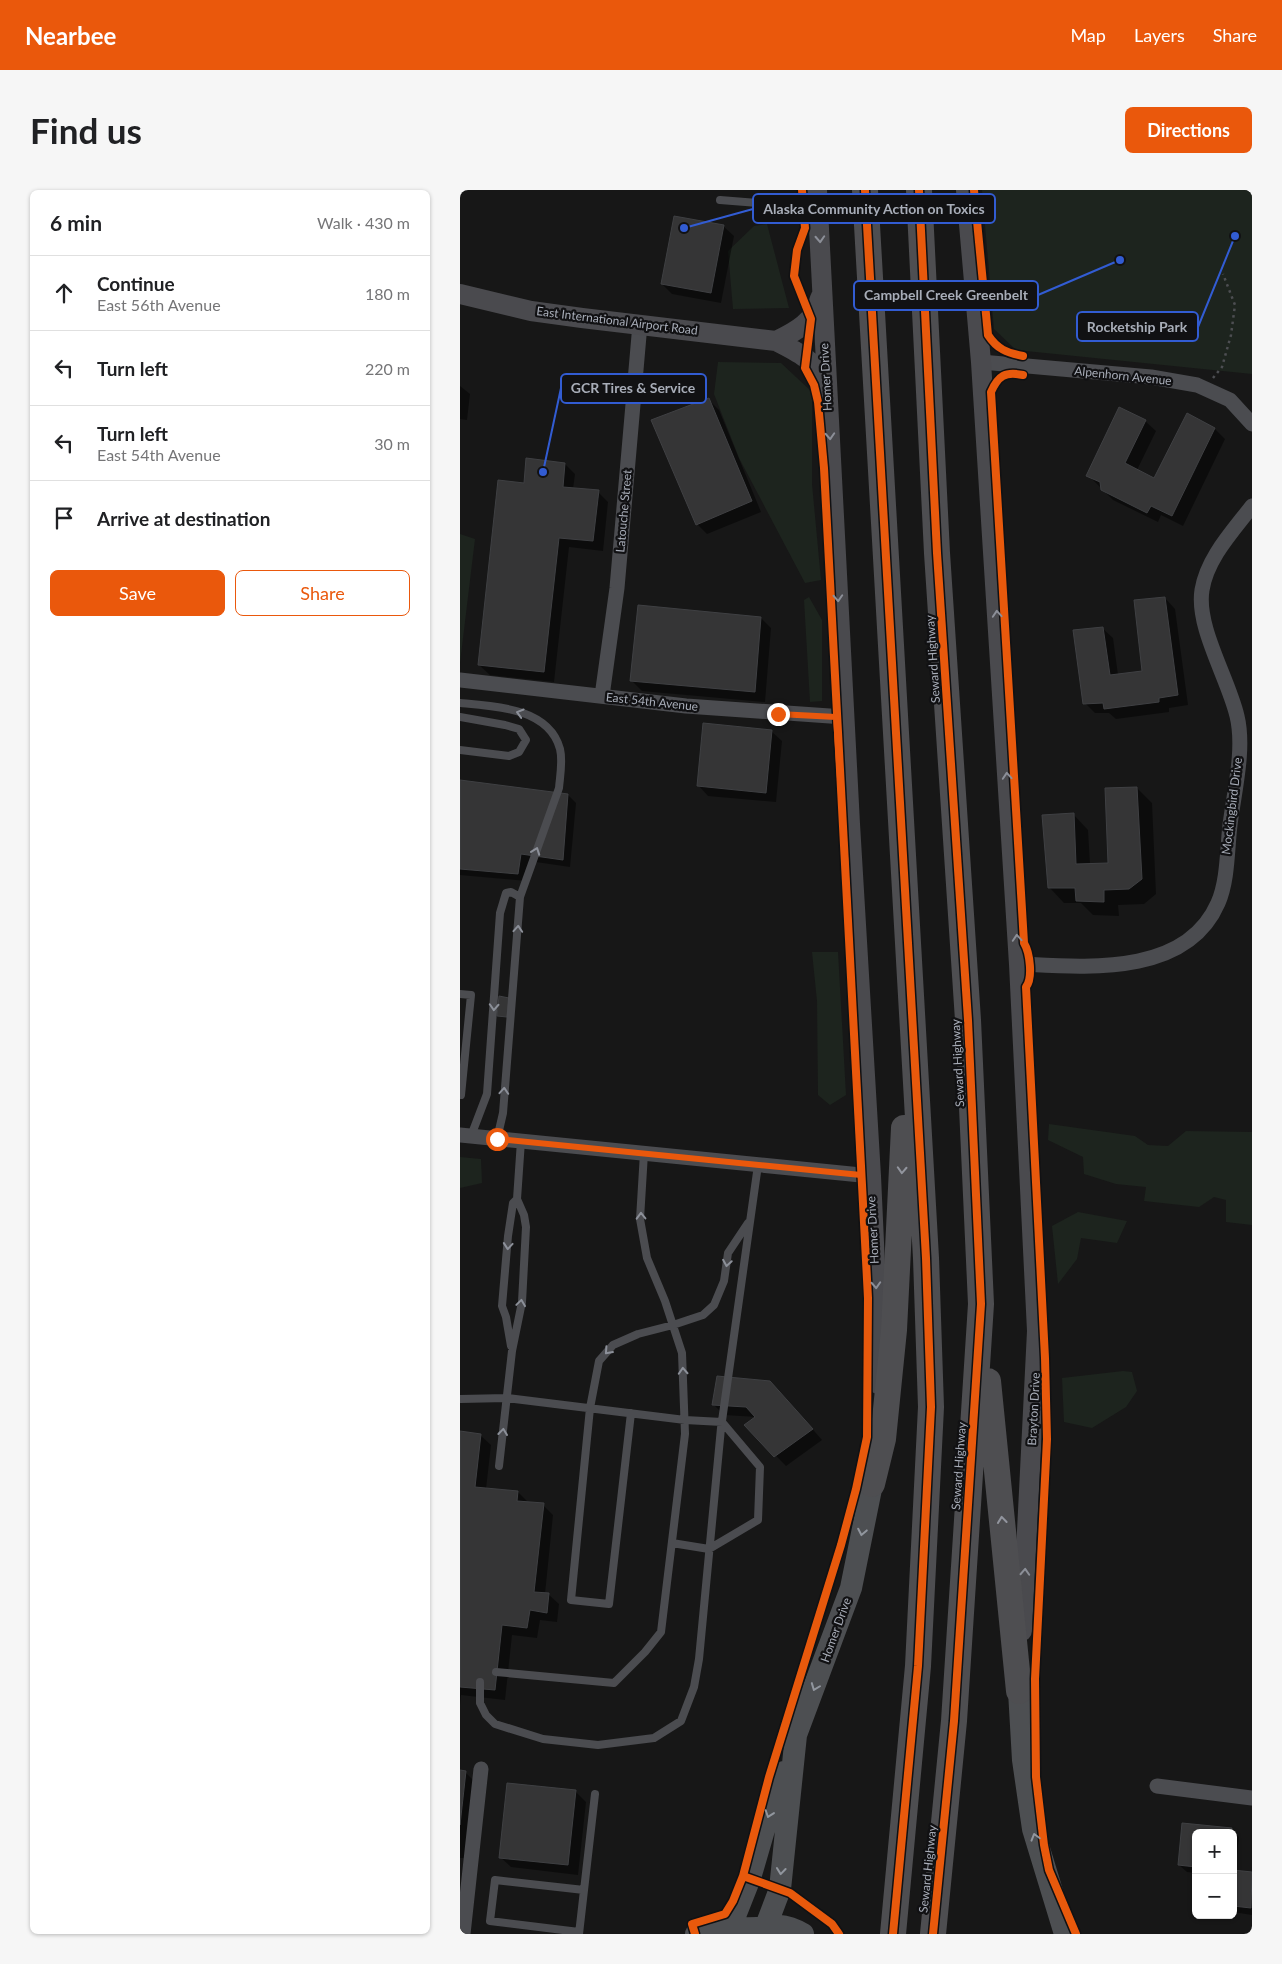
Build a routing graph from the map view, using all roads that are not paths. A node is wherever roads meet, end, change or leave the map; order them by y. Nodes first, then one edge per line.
1 (865, 190) edge
2 (919, 190) edge
3 (966, 190) edge
4 (818, 199) edge
5 (720, 200) dead end
6 (822, 291) junction
7 (460, 294) edge
8 (640, 324) junction
9 (776, 341) junction
10 (981, 362) junction
11 (827, 386) junction
12 (1252, 424) edge
13 (1252, 506) edge
14 (460, 680) edge
15 (602, 696) junction
16 (460, 703) edge
17 (460, 717) edge
18 (844, 718) junction
19 (460, 750) edge
20 (520, 897) junction
21 (1019, 964) junction
22 (460, 994) edge
23 (910, 1000) junction
24 (460, 1095) edge
25 (466, 1136) edge
26 (497, 1139) junction
27 (520, 1141) junction
28 (644, 1154) junction
29 (758, 1165) junction
30 (871, 1176) junction
31 (517, 1198) junction
32 (750, 1220) junction
33 (981, 1304) junction
34 (673, 1325) junction
35 (512, 1351) junction
36 (507, 1398) junction
37 (460, 1399) edge
38 (590, 1408) junction
39 (631, 1413) junction
40 (685, 1420) junction
41 (722, 1422) junction
42 (499, 1466) dead end
43 (872, 1484) junction
44 (672, 1543) junction
45 (709, 1549) junction
46 (496, 1672) dead end
47 (480, 1682) dead end
48 (1019, 1691) junction
49 (796, 1735) junction
50 (481, 1770) dead end
51 (1156, 1786) dead end
52 (595, 1794) dead end
53 (1252, 1798) edge
54 (584, 1890) junction
55 (894, 1927) edge
56 (934, 1929) edge
57 (720, 1930) junction
58 (756, 1930) edge
59 (579, 1933) edge
60 (463, 1934) edge
61 (696, 1934) edge
62 (803, 1934) edge
63 (1065, 1934) edge

1 - 23 highway
2 - 33 highway, Seward Highway
3 - 10 main road, Brayton Drive
4 - 5 lane
4 -> 6 main road, Homer Drive
6 - 9 main road
6 - 11 main road, Homer Drive
7 - 8 main road, East International Airport Road
8 - 9 main road, East International Airport Road
8 - 15 street, Latouche Street
9 - 11 main road, East International Airport Road
10 - 12 street, Alpenhorn Avenue
21 -> 10 main road, Brayton Drive
11 -> 18 main road, Homer Drive
13 - 21 street, Mockingbird Drive
14 - 15 street, East 54th Avenue
15 - 18 street, East 54th Avenue
20 -> 16 lane
17 - 19 lane
18 - 30 main road, Homer Drive
20 -> 25 lane
26 -> 20 lane
48 -> 21 main road, Brayton Drive
22 - 24 lane
23 -> 43 highway
23 - 55 highway
25 - 26 street
26 - 27 street
27 - 28 street
27 - 31 lane
28 - 29 street
34 -> 28 lane
29 - 30 street
29 - 32 lane
30 -> 43 main road, Homer Drive
35 -> 31 lane
31 -> 35 lane
32 -> 34 lane
32 - 41 lane
48 -> 33 highway
33 - 56 highway, Seward Highway
34 -> 38 lane
40 -> 34 lane
35 - 36 lane
36 - 37 lane
36 - 38 lane
42 -> 36 lane
38 - 39 lane
38 - 39 lane
39 - 40 lane
40 - 41 lane
40 - 44 lane
41 - 45 lane
41 - 45 lane
43 -> 49 main road, Homer Drive
44 - 45 lane
44 - 46 lane
45 - 47 lane
63 -> 48 main road, Brayton Drive
49 -> 57 main road
49 -> 58 main road, Homer Drive
50 - 60 street
51 - 53 street
52 - 54 lane
54 - 59 lane
54 - 59 lane
57 - 58 main road
57 - 61 main road
58 - 62 main road

